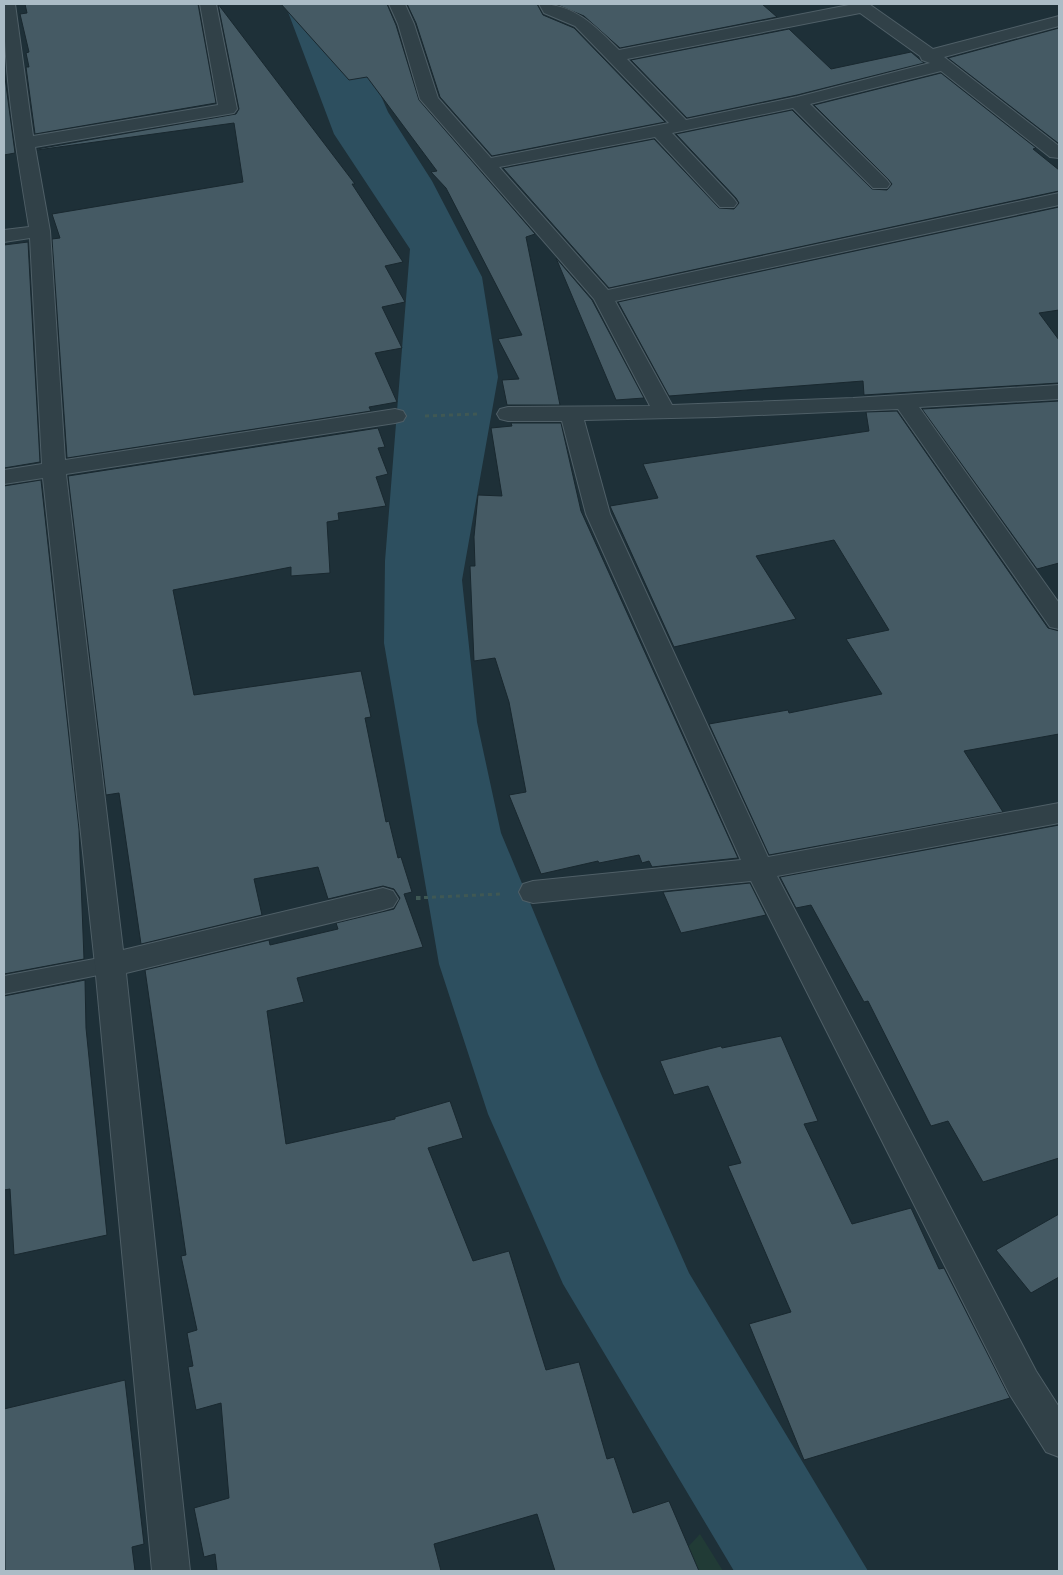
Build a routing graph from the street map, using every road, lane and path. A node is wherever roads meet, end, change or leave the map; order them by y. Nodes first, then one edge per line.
1 (7, 4) edge
2 (208, 4) edge
3 (397, 4) edge
4 (547, 4) edge
5 (1057, 15) edge
6 (615, 56) junction
7 (936, 60) junction
8 (797, 102) junction
9 (682, 126) junction
10 (659, 130) junction
11 (25, 143) junction
12 (1057, 153) dead end
13 (487, 164) junction
14 (880, 184) dead end
15 (1059, 199) edge
16 (727, 203) dead end
17 (40, 231) junction
18 (4, 236) edge
19 (603, 296) junction
20 (1059, 392) edge
21 (904, 402) junction
22 (664, 411) junction
23 (508, 414) joint
24 (571, 414) junction
25 (395, 416) joint
26 (54, 470) junction
27 (4, 477) edge
28 (1059, 621) edge
29 (1059, 813) edge
30 (759, 869) junction
31 (533, 892) joint
32 (383, 899) joint
33 (110, 965) junction
34 (4, 985) edge
35 (1059, 1439) edge
36 (171, 1571) edge

1 - 11 street
2 - 11 street
3 - 13 street
4 - 6 street
5 - 7 street
6 - 7 street
6 - 9 street
7 - 8 street
7 - 12 street
8 - 9 street
8 - 14 street
9 - 10 street
10 - 13 street
10 - 16 street
11 - 17 street
13 - 19 street
15 - 19 street
17 - 18 street
17 - 26 street
19 - 22 street
20 - 21 street
21 - 22 street
21 - 28 street
22 - 24 street
23 - 24 street
23 - 25 path
24 - 30 street
25 - 26 street
26 - 27 street
26 - 33 street
29 - 30 street
30 - 31 street
30 - 35 street
31 - 32 path
32 - 33 street
33 - 34 lane
33 - 36 street

